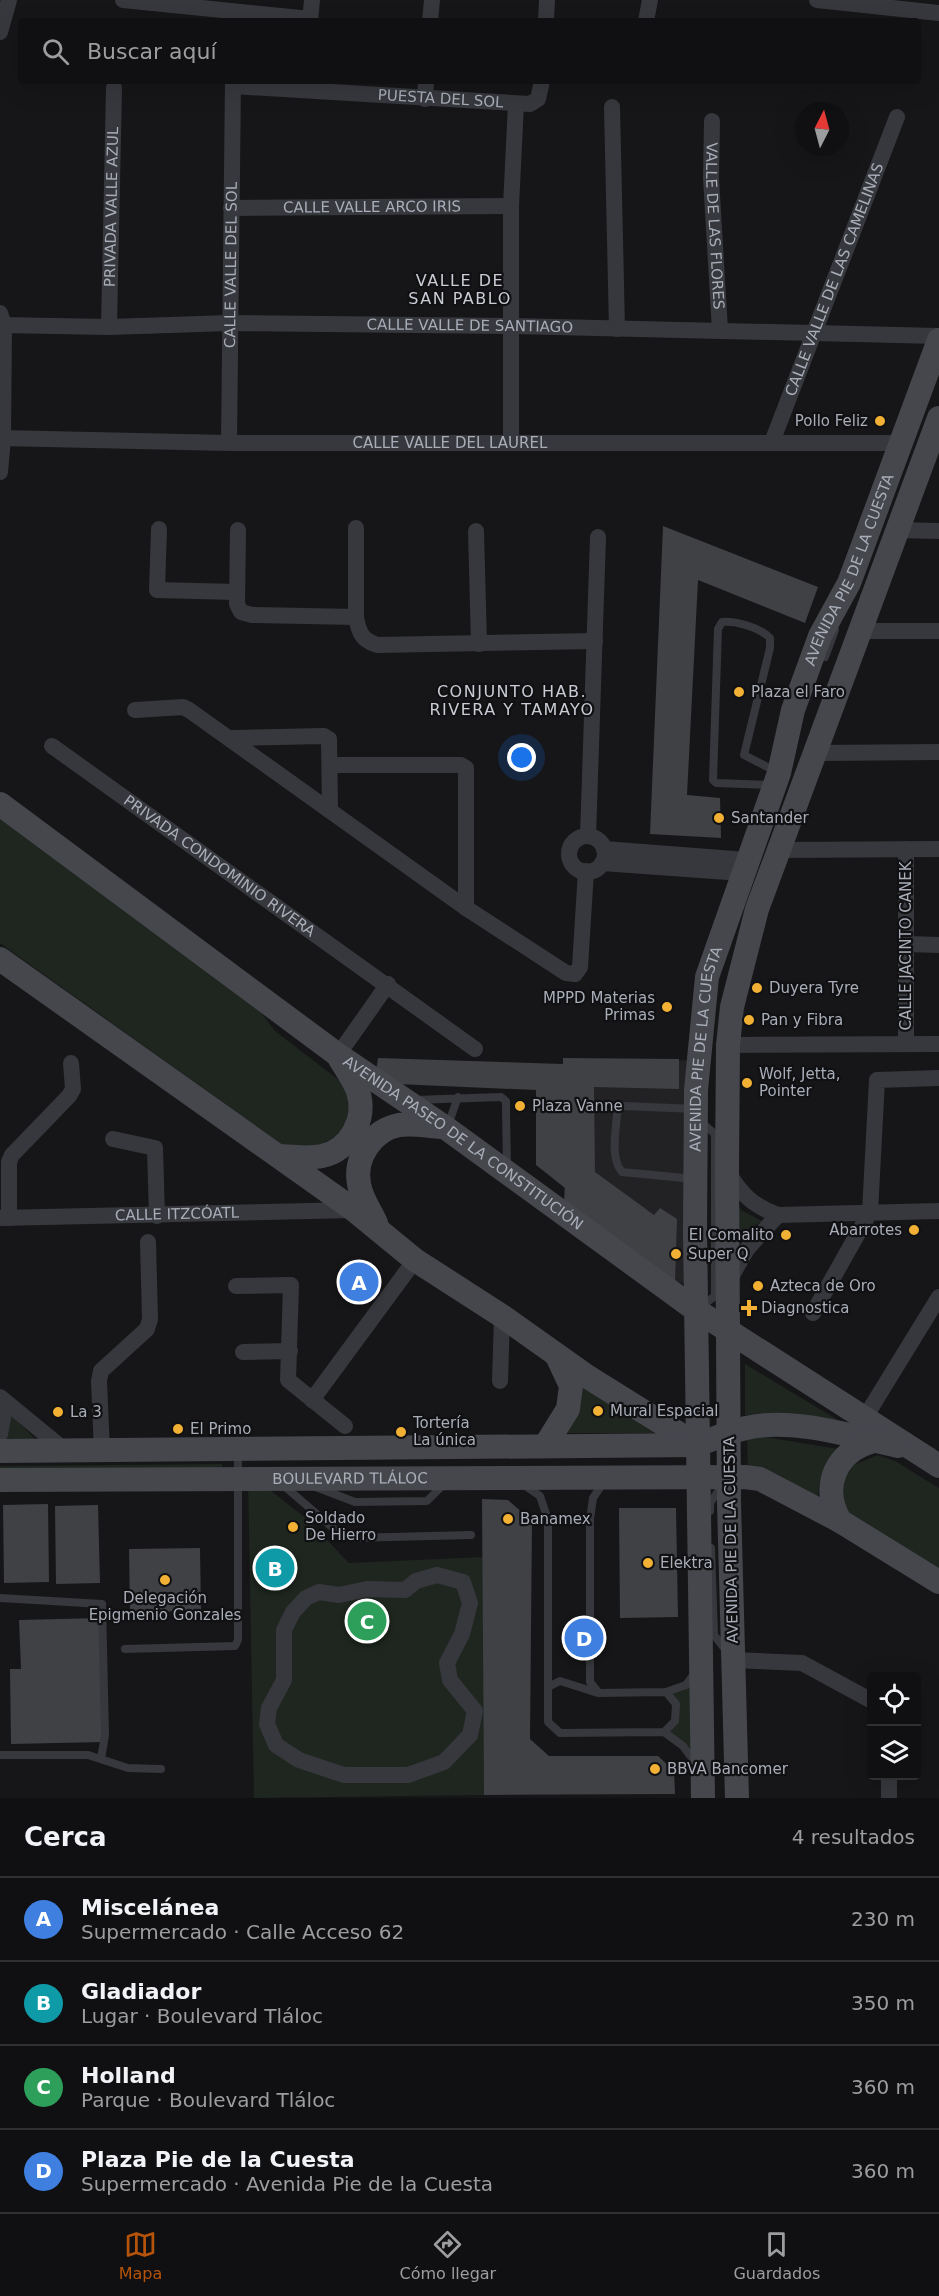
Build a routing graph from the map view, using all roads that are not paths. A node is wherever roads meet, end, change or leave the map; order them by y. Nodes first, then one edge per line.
1 (9, 0) edge
2 (123, 0) edge
3 (312, 0) edge
4 (432, 0) edge
5 (547, 0) edge
6 (650, 0) edge
7 (817, 0) edge
8 (939, 13) edge
9 (235, 16) edge
10 (272, 18) edge
11 (310, 18) edge
12 (430, 18) edge
13 (546, 18) edge
14 (647, 18) edge
15 (0, 32) edge
16 (233, 84) edge
17 (426, 84) edge
18 (541, 84) edge
19 (114, 88) dead end
20 (425, 99) junction
21 (516, 104) junction
22 (612, 107) dead end
23 (897, 117) dead end
24 (712, 121) dead end
25 (511, 206) junction
26 (231, 208) junction
27 (1, 321) edge
28 (229, 323) junction
29 (513, 326) junction
30 (109, 327) junction
31 (618, 329) junction
32 (720, 330) junction
33 (814, 334) junction
34 (939, 338) edge
35 (937, 431) edge
36 (2, 438) edge
37 (511, 441) junction
38 (772, 442) junction
39 (229, 443) junction
40 (901, 443) junction
41 (0, 472) edge
42 (356, 528) dead end
43 (159, 529) dead end
44 (237, 530) dead end
45 (899, 530) junction
46 (476, 531) dead end
47 (939, 531) edge
48 (598, 537) dead end
49 (849, 583) junction
50 (236, 592) junction
51 (356, 617) junction
52 (860, 631) junction
53 (939, 631) edge
54 (595, 641) junction
55 (479, 644) junction
56 (820, 670) dead end
57 (135, 710) dead end
58 (804, 711) dead end
59 (232, 738) junction
60 (52, 746) dead end
61 (939, 752) edge
62 (817, 753) junction
63 (331, 765) junction
64 (777, 779) junction
65 (0, 804) edge
66 (330, 808) junction
67 (588, 837) junction
68 (906, 849) junction
69 (939, 849) edge
70 (779, 850) junction
71 (603, 856) junction
72 (745, 867) junction
73 (586, 872) junction
74 (466, 908) junction
75 (906, 944) junction
76 (939, 945) edge
77 (0, 959) edge
78 (388, 984) junction
79 (728, 1044) junction
80 (906, 1044) junction
81 (939, 1044) edge
82 (475, 1049) dead end
83 (338, 1055) junction
84 (71, 1063) dead end
85 (939, 1078) edge
86 (458, 1097) junction
87 (405, 1102) junction
88 (696, 1114) junction
89 (446, 1128) junction
90 (113, 1139) dead end
91 (280, 1156) junction
92 (727, 1169) junction
93 (508, 1173) junction
94 (696, 1179) junction
95 (354, 1210) junction
96 (939, 1211) edge
97 (870, 1212) junction
98 (778, 1215) junction
99 (157, 1216) junction
100 (4, 1218) edge
101 (378, 1228) junction
102 (148, 1242) dead end
103 (415, 1260) junction
104 (729, 1280) junction
105 (236, 1286) dead end
106 (939, 1297) edge
107 (696, 1310) junction
108 (813, 1313) dead end
109 (502, 1316) junction
110 (729, 1330) junction
111 (290, 1351) junction
112 (243, 1352) dead end
113 (558, 1356) junction
114 (500, 1381) dead end
115 (0, 1397) edge
116 (312, 1400) junction
117 (0, 1406) edge
118 (864, 1419) junction
119 (345, 1426) dead end
120 (729, 1433) junction
121 (0, 1434) edge
122 (874, 1441) junction
123 (697, 1445) junction
124 (545, 1446) junction
125 (238, 1449) junction
126 (912, 1449) junction
127 (0, 1451) edge
128 (68, 1452) junction
129 (102, 1452) junction
130 (939, 1466) edge
131 (698, 1476) junction
132 (729, 1476) junction
133 (607, 1477) junction
134 (515, 1478) junction
135 (238, 1479) junction
136 (287, 1479) junction
137 (0, 1480) edge
138 (548, 1520) junction
139 (590, 1520) junction
140 (840, 1521) junction
141 (711, 1523) dead end
142 (711, 1533) dead end
143 (471, 1535) dead end
144 (939, 1582) edge
145 (319, 1592) joint
146 (0, 1598) edge
147 (125, 1649) dead end
148 (734, 1660) junction
149 (701, 1666) junction
150 (548, 1687) junction
151 (666, 1692) junction
152 (599, 1693) junction
153 (867, 1698) edge
154 (664, 1732) junction
155 (0, 1755) edge
156 (101, 1759) junction
157 (161, 1769) dead end
158 (889, 1780) edge
159 (703, 1786) edge
160 (737, 1798) edge
161 (889, 1798) edge

1 - 15 street
2 - 9 street
3 - 11 street
4 - 12 street
5 - 13 street
6 - 14 street
7 - 8 street
9 - 10 street
16 - 20 street, PUESTA DEL SOL
16 - 26 street, CALLE VALLE DEL SOL
17 - 20 street
18 - 21 street, PUESTA DEL SOL
19 - 30 street, PRIVADA VALLE AZUL
20 - 21 street, PUESTA DEL SOL
21 - 25 street
22 - 31 street
23 - 33 street, CALLE VALLE DE LAS CAMELINAS
24 - 32 street, VALLE DE LAS FLORES
25 - 26 street, CALLE VALLE ARCO IRIS
25 - 29 street
26 - 28 street, CALLE VALLE DEL SOL
27 - 30 street, CALLE VALLE DE SANTIAGO
27 - 36 street
28 - 29 street, CALLE VALLE DE SANTIAGO
28 - 30 street, CALLE VALLE DE SANTIAGO
28 - 39 street, CALLE VALLE DEL SOL
29 - 31 street, CALLE VALLE DE SANTIAGO
29 - 37 street
31 - 32 street, CALLE VALLE DE SANTIAGO
32 - 33 street, CALLE VALLE DE SANTIAGO
33 - 34 street, CALLE VALLE DE SANTIAGO
33 - 38 street, CALLE VALLE DE LAS CAMELINAS
34 - 40 street, AVENIDA PIE DE LA CUESTA
35 - 45 street, AVENIDA PIE DE LA CUESTA
36 - 39 street, CALLE VALLE DEL LAUREL
36 - 41 street
37 - 38 street, CALLE VALLE DEL LAUREL
37 - 39 street, CALLE VALLE DEL LAUREL
38 - 40 street, CALLE VALLE DEL LAUREL
40 - 49 street, AVENIDA PIE DE LA CUESTA
42 - 51 street
43 - 50 street
44 - 50 street
45 - 47 street
45 - 52 street, AVENIDA PIE DE LA CUESTA
46 - 55 street
48 - 54 street
49 - 56 lane
49 - 64 street, AVENIDA PIE DE LA CUESTA
50 - 51 street
51 - 55 street
52 - 53 street
52 - 62 street, AVENIDA PIE DE LA CUESTA
54 - 55 street
54 - 67 street
57 - 59 street
58 - 64 lane
59 - 63 street
59 - 66 street
60 - 78 street, PRIVADA CONDOMINIO RIVERA
61 - 62 street
62 - 70 street, AVENIDA PIE DE LA CUESTA
63 - 66 street
63 - 74 street
64 - 64 lane
64 - 72 street, AVENIDA PIE DE LA CUESTA
65 - 83 street, AVENIDA PASEO DE LA CONSTITUCIÓN
66 - 74 street
67 - 71 street
67 - 73 street
68 - 69 street
68 - 70 street
68 - 75 street, CALLE JACINTO CANEK
70 - 79 street, AVENIDA PIE DE LA CUESTA
71 - 72 street
71 - 73 street
72 - 88 street, AVENIDA PIE DE LA CUESTA
73 - 74 street
75 - 76 street
75 - 80 street, CALLE JACINTO CANEK
77 - 91 street
78 - 82 street, PRIVADA CONDOMINIO RIVERA
78 - 83 street
79 - 80 street
79 - 92 street, AVENIDA PIE DE LA CUESTA
80 - 81 street
83 - 87 street, AVENIDA PASEO DE LA CONSTITUCIÓN
83 - 91 street
84 - 100 street
85 - 97 street
86 - 87 lane
86 - 89 lane
86 - 93 lane
87 - 89 street, AVENIDA PASEO DE LA CONSTITUCIÓN
88 - 94 street, AVENIDA PIE DE LA CUESTA
88 - 94 lane
88 - 107 lane
89 - 93 street, AVENIDA PASEO DE LA CONSTITUCIÓN
89 - 101 street
90 - 99 street
91 - 95 street
92 - 98 street
92 - 104 street, AVENIDA PIE DE LA CUESTA
93 - 107 street, AVENIDA PASEO DE LA CONSTITUCIÓN
94 - 107 street, AVENIDA PIE DE LA CUESTA
95 - 99 street, CALLE ITZCÓATL
95 - 101 street
96 - 97 street
97 - 98 street
97 - 108 street
98 - 104 street
99 - 100 street, CALLE ITZCÓATL
101 - 103 street
102 - 129 street
103 - 109 street
103 - 116 street
104 - 110 street, AVENIDA PIE DE LA CUESTA
105 - 111 street
106 - 118 street
107 - 110 street, AVENIDA PASEO DE LA CONSTITUCIÓN
107 - 123 street, AVENIDA PIE DE LA CUESTA
109 - 113 street
109 - 114 street
110 - 118 street, AVENIDA PASEO DE LA CONSTITUCIÓN
110 - 120 street, AVENIDA PIE DE LA CUESTA
111 - 112 street
111 - 116 street
113 - 123 street
113 - 124 street
115 - 128 street
116 - 119 street
117 - 121 street
118 - 126 street, AVENIDA PASEO DE LA CONSTITUCIÓN
120 - 122 street
120 - 123 street
120 - 132 street, AVENIDA PIE DE LA CUESTA
122 - 126 street
122 - 140 street
123 - 124 street, BOULEVARD TLÁLOC
123 - 131 street, AVENIDA PIE DE LA CUESTA
123 - 132 street
124 - 125 street, BOULEVARD TLÁLOC
125 - 129 street, BOULEVARD TLÁLOC
125 - 135 lane
126 - 130 street, AVENIDA PASEO DE LA CONSTITUCIÓN
127 - 128 street, BOULEVARD TLÁLOC
128 - 129 street, BOULEVARD TLÁLOC
131 - 132 street, BOULEVARD TLÁLOC
131 - 133 street, BOULEVARD TLÁLOC
131 - 149 street, AVENIDA PIE DE LA CUESTA
132 - 140 street
132 - 141 lane
132 - 148 street, AVENIDA PIE DE LA CUESTA
133 - 134 street, BOULEVARD TLÁLOC
133 - 139 lane
134 - 136 street, BOULEVARD TLÁLOC
134 - 138 lane
135 - 136 street, BOULEVARD TLÁLOC
135 - 137 street, BOULEVARD TLÁLOC
135 - 147 lane
136 - 143 lane
138 - 139 lane
138 - 150 lane
139 - 152 lane
140 - 144 street
142 - 148 lane
145 - 145 street
146 - 156 lane
148 - 153 street
148 - 160 street, AVENIDA PIE DE LA CUESTA
149 - 151 lane
149 - 159 street, AVENIDA PIE DE LA CUESTA
150 - 152 lane
150 - 154 lane
151 - 152 lane
151 - 154 lane
154 - 159 lane
155 - 156 lane
156 - 157 lane
158 - 161 street

